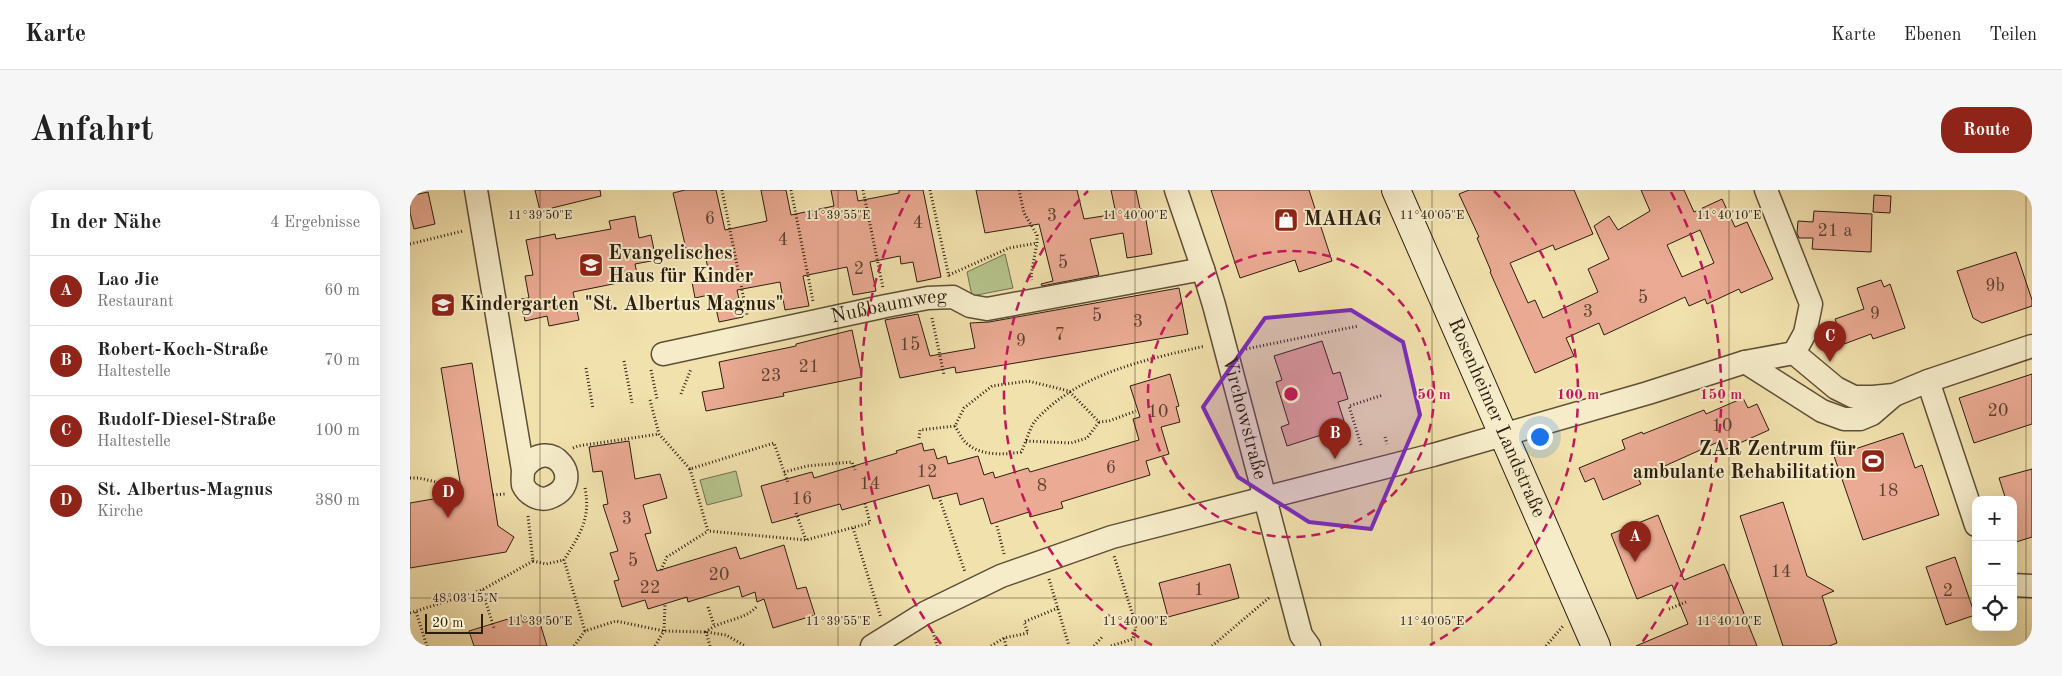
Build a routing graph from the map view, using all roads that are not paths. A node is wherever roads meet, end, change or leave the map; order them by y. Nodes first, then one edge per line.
1 (476, 190) edge
2 (1176, 190) edge
3 (1396, 190) edge
4 (1766, 190) edge
5 (1203, 268) junction
6 (2032, 346) edge
7 (1794, 353) junction
8 (657, 360) road end
9 (1745, 362) junction
10 (1928, 380) junction
11 (1894, 395) junction
12 (1504, 436) junction
13 (533, 457) road end
14 (1265, 499) junction
15 (1972, 513) edge
16 (2017, 585) edge
17 (2032, 586) edge
18 (872, 646) edge
19 (1309, 646) edge
20 (1596, 646) edge

1 - 13 street
2 - 5 street, Virchowstraße
3 - 12 main road, Rosenheimer Landstraße
4 - 7 street
5 - 8 street, Nußbaumweg
5 - 14 street, Virchowstraße
6 - 10 street
7 - 9 street
7 - 11 street
9 - 11 street
9 - 12 street
10 - 11 street
10 - 15 street
12 - 14 street
12 - 20 main road, Rosenheimer Landstraße
14 - 18 street
14 - 19 street, Virchowstraße
16 - 17 street

